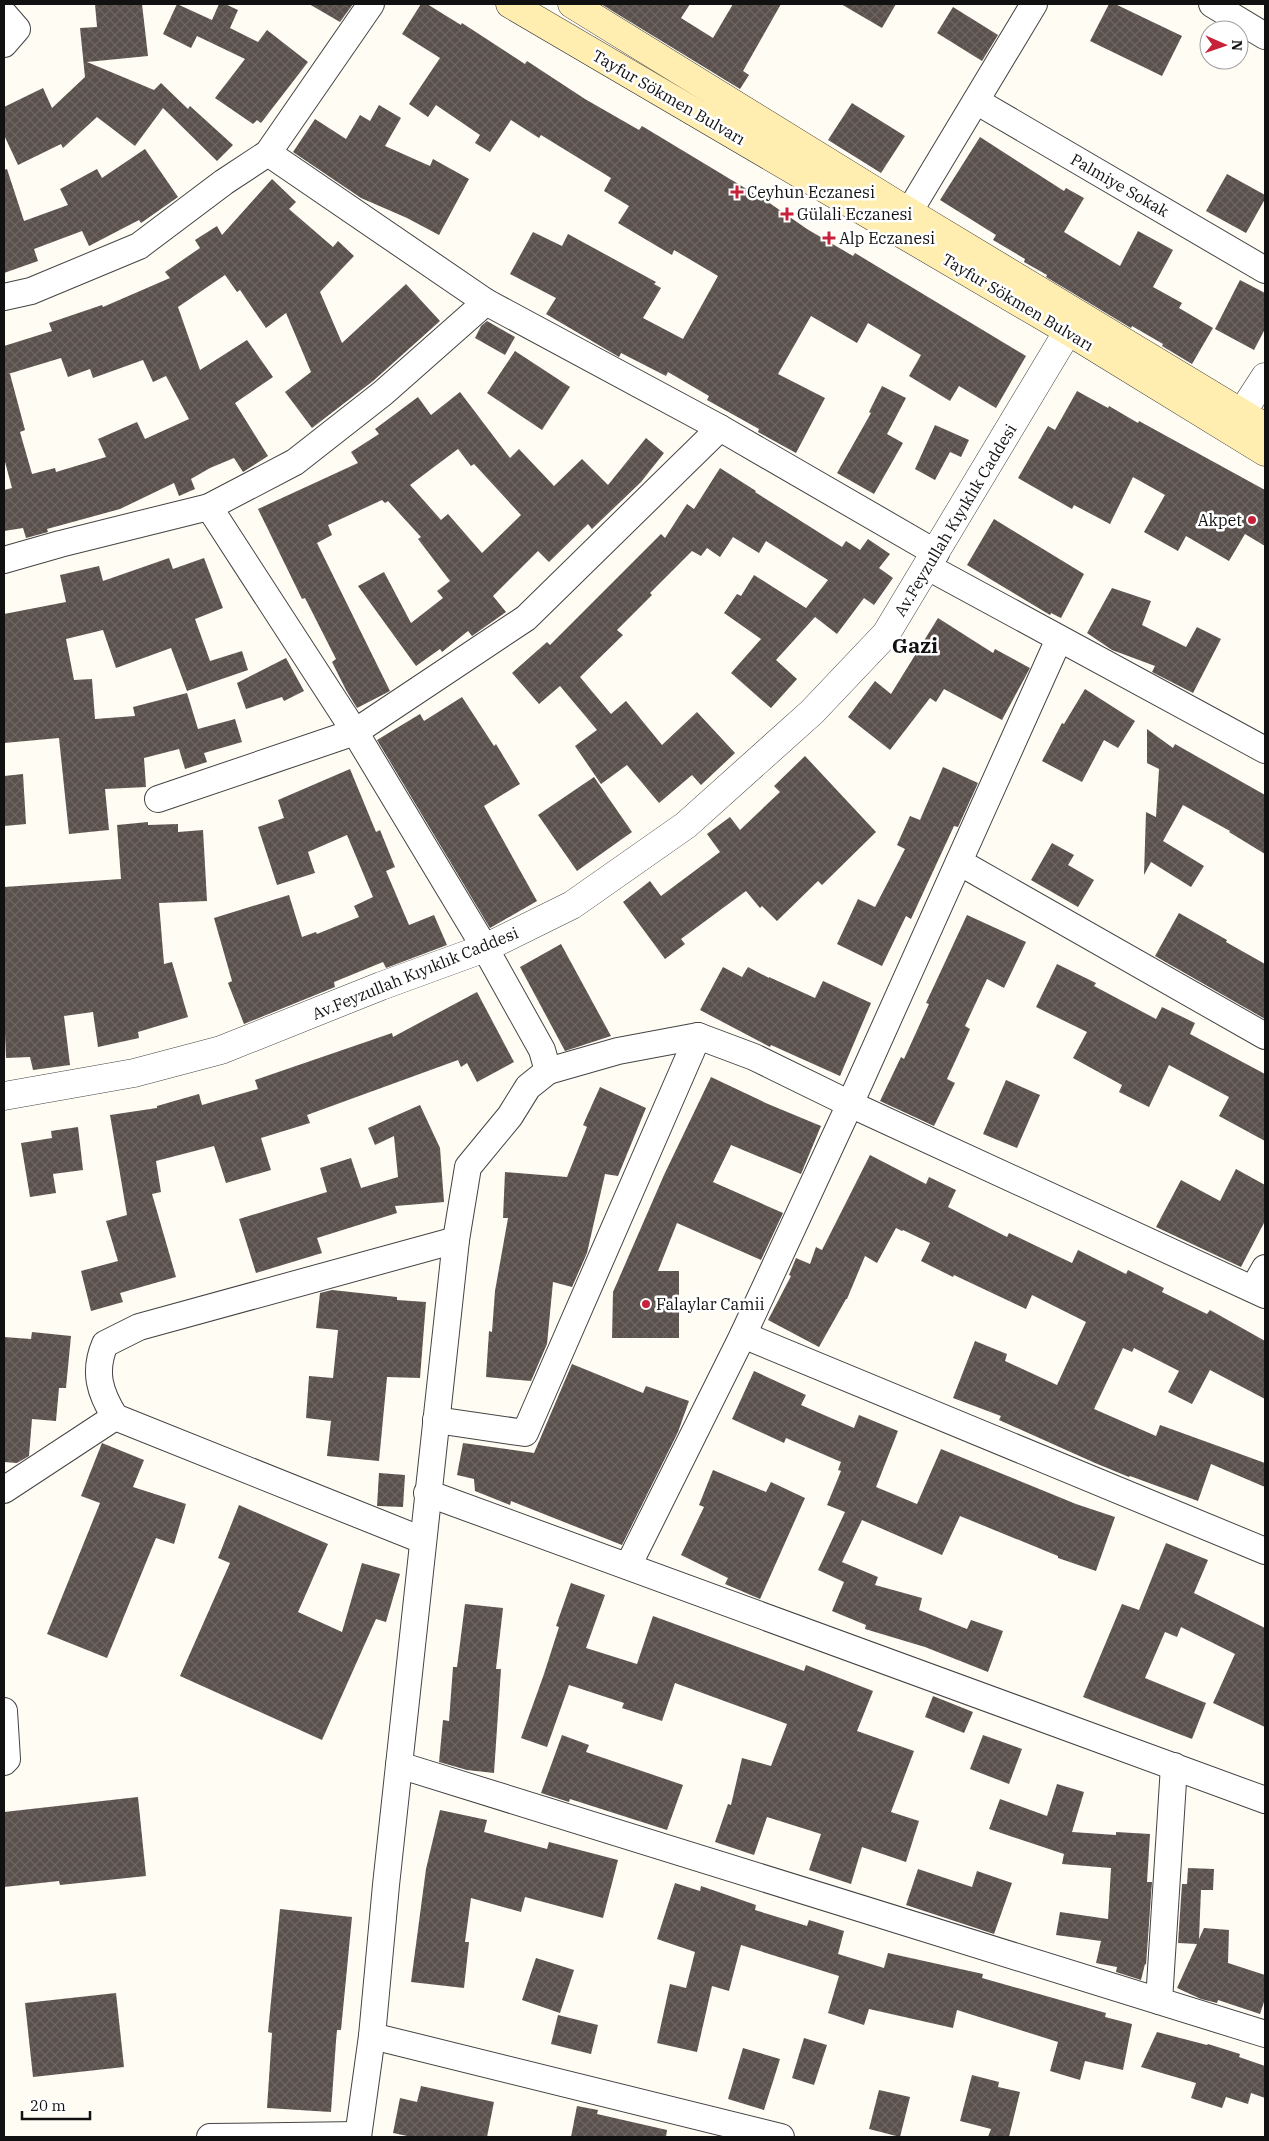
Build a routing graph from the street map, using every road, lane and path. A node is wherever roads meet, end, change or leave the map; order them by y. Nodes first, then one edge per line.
1 (371, 4) edge
2 (510, 4) edge
3 (572, 4) edge
4 (1033, 4) edge
5 (1212, 4) edge
6 (4, 14) edge
7 (1265, 36) edge
8 (4, 44) edge
9 (976, 101) junction
10 (268, 153) junction
11 (910, 212) junction
12 (1265, 270) edge
13 (4, 297) edge
14 (486, 302) junction
15 (1068, 330) junction
16 (1265, 377) edge
17 (1241, 414) junction
18 (1265, 427) edge
19 (720, 428) junction
20 (1265, 452) edge
21 (209, 507) junction
22 (4, 560) edge
23 (932, 560) junction
24 (1059, 639) junction
25 (355, 732) junction
26 (1265, 750) edge
27 (158, 798) dead end
28 (958, 862) junction
29 (485, 948) junction
30 (698, 1036) junction
31 (1265, 1036) edge
32 (548, 1071) junction
33 (4, 1096) edge
34 (850, 1104) junction
35 (456, 1240) junction
36 (1261, 1284) edge
37 (743, 1335) junction
38 (115, 1417) junction
39 (436, 1420) junction
40 (4, 1490) edge
41 (427, 1493) junction
42 (422, 1540) junction
43 (1265, 1552) edge
44 (628, 1566) junction
45 (4, 1711) edge
46 (4, 1762) edge
47 (399, 1765) junction
48 (1174, 1766) junction
49 (1265, 1800) edge
50 (1159, 2001) junction
51 (1265, 2034) edge
52 (372, 2036) junction
53 (705, 2128) edge
54 (358, 2136) edge
55 (210, 2137) edge
56 (781, 2137) edge

1 - 10 street
2 - 15 main road, Tayfur Sökmen Bulvarı
3 - 11 main road, Tayfur Sökmen Bulvarı
4 - 9 street
5 - 7 street
6 - 8 street
9 - 11 street
9 - 12 street, Palmiye Sokak
10 - 13 street
10 - 14 street
11 - 17 main road, Tayfur Sökmen Bulvarı
14 - 19 street
14 - 21 street
15 - 20 main road, Tayfur Sökmen Bulvarı
15 - 23 street, Av.Feyzullah Kıyıklık Caddesi
16 - 17 street
17 - 18 main road, Tayfur Sökmen Bulvarı
19 - 23 street
19 - 25 street
21 - 22 street
21 - 25 street
23 - 24 street
23 - 29 street, Av.Feyzullah Kıyıklık Caddesi
24 - 26 street
24 - 28 street
25 - 27 street
25 - 29 street
28 - 31 street
28 - 34 street
29 - 32 street
29 - 33 street, Av.Feyzullah Kıyıklık Caddesi
30 - 32 street
30 - 34 street
30 - 39 street
32 - 35 street
34 - 36 street
34 - 37 street
35 - 38 street
35 - 39 street
37 - 43 street
37 - 44 street
38 - 40 street
38 - 42 street
39 - 41 street
41 - 42 street
41 - 44 street
42 - 47 street
44 - 48 street
45 - 46 street
47 - 50 street
47 - 52 street
48 - 49 street
48 - 50 street
50 - 51 street
52 - 53 street
52 - 54 street
53 - 56 street
54 - 55 street

